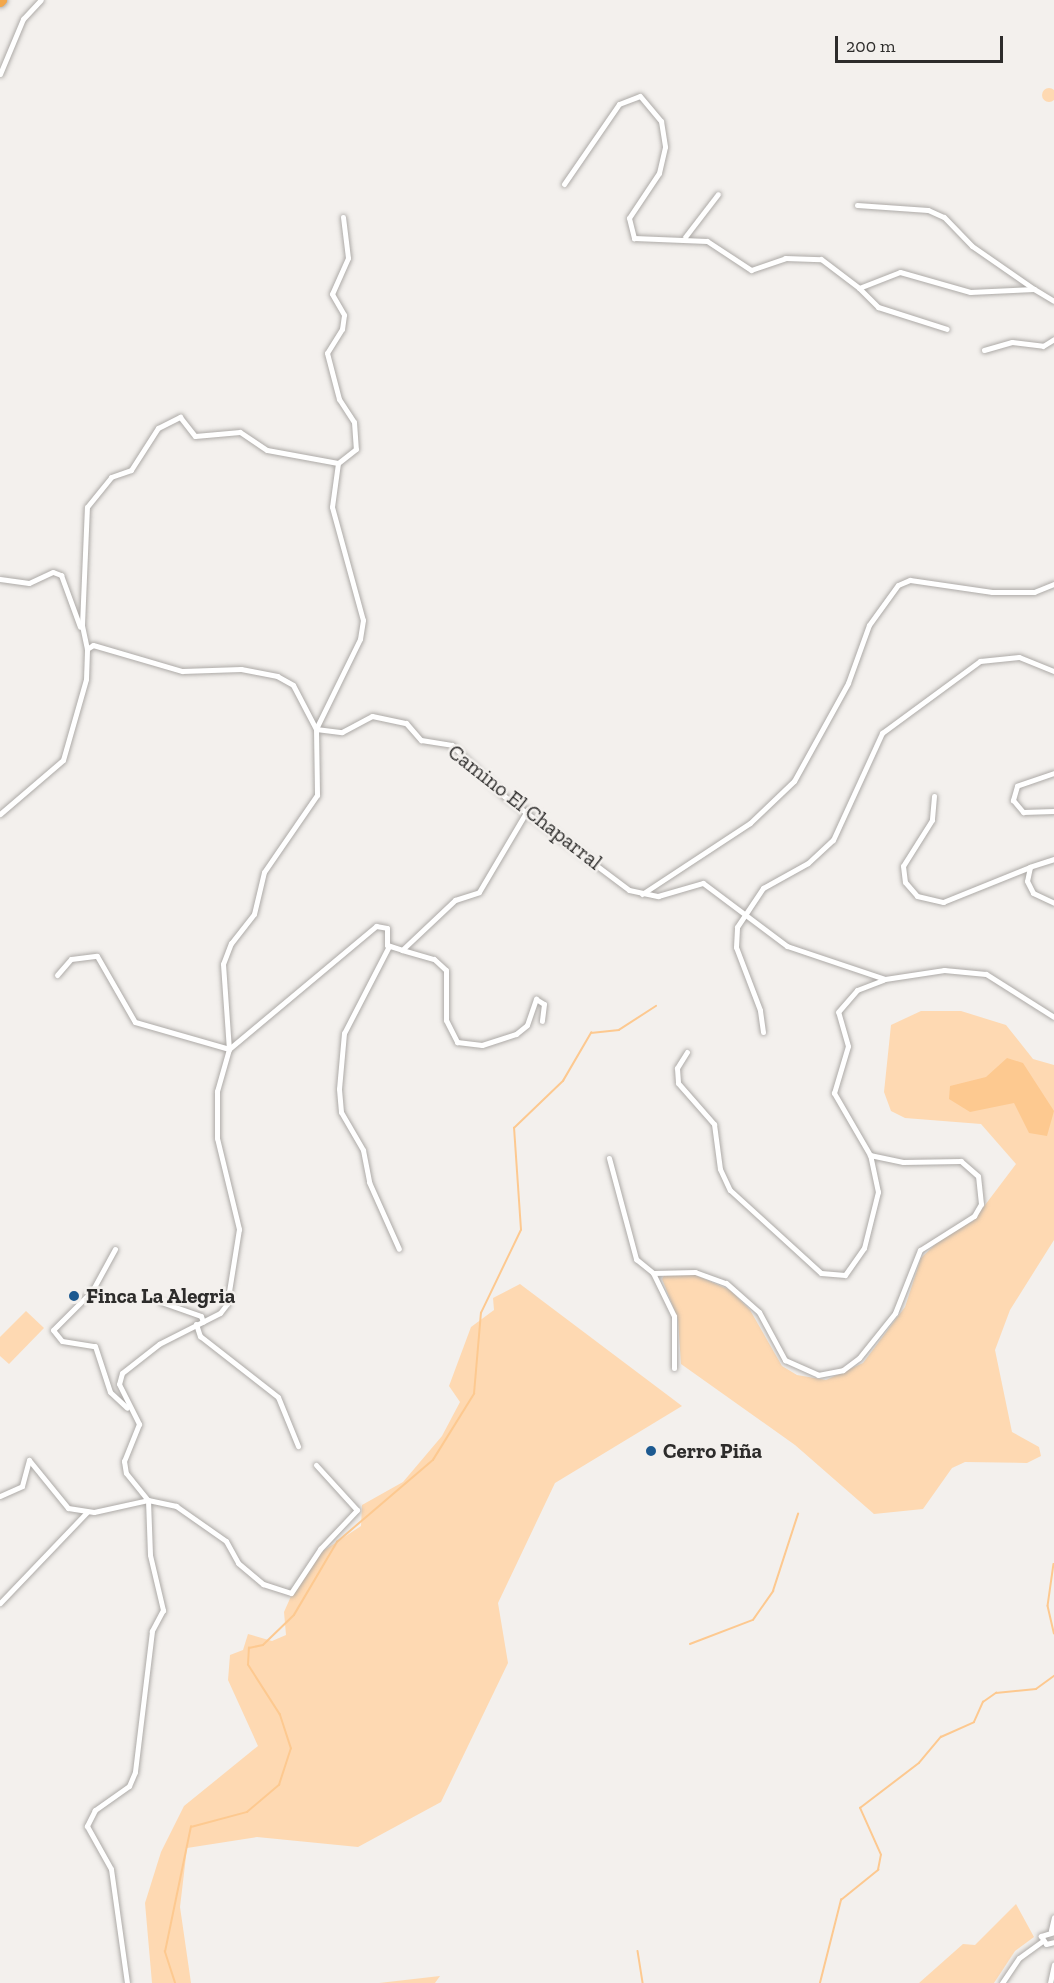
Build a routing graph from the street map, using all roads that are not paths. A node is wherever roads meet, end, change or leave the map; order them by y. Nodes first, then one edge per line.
1 (42, 0) edge
2 (0, 74) edge
3 (564, 184) dead end
4 (718, 194) dead end
5 (857, 205) dead end
6 (343, 217) dead end
7 (685, 237) junction
8 (860, 288) junction
9 (1034, 289) junction
10 (1054, 301) edge
11 (947, 329) dead end
12 (1054, 339) edge
13 (984, 350) dead end
14 (338, 463) junction
15 (0, 579) edge
16 (1054, 584) edge
17 (83, 638) junction
18 (87, 649) junction
19 (1054, 671) edge
20 (316, 729) junction
21 (1054, 773) edge
22 (934, 796) dead end
23 (528, 809) junction
24 (1054, 811) edge
25 (0, 814) edge
26 (1054, 859) edge
27 (1030, 867) junction
28 (642, 894) junction
29 (1054, 903) edge
30 (744, 915) junction
31 (389, 946) junction
32 (402, 950) junction
33 (57, 975) dead end
34 (885, 979) junction
35 (1054, 1017) edge
36 (542, 1021) dead end
37 (763, 1032) dead end
38 (229, 1049) junction
39 (687, 1052) dead end
40 (870, 1155) junction
41 (609, 1158) dead end
42 (115, 1249) dead end
43 (399, 1249) dead end
44 (653, 1273) junction
45 (161, 1302) dead end
46 (200, 1323) junction
47 (674, 1368) dead end
48 (129, 1409) junction
49 (298, 1446) dead end
50 (316, 1465) dead end
51 (0, 1496) edge
52 (148, 1500) junction
53 (87, 1512) junction
54 (0, 1604) edge
55 (1054, 1917) edge
56 (1052, 1931) edge
57 (1042, 1941) junction
58 (1053, 1943) edge
59 (1054, 1951) edge
60 (1054, 1964) edge
61 (127, 1983) edge
62 (1002, 1983) edge
63 (1050, 1983) edge

1 - 2 street
3 - 7 street
4 - 7 street
5 - 9 street
6 - 14 street
7 - 8 street
8 - 9 street
8 - 11 street
9 - 10 street
12 - 13 street
14 - 17 street
14 - 20 street
15 - 17 street
16 - 28 street
17 - 18 street
18 - 20 street
18 - 25 street
19 - 30 street
20 - 23 street, Camino El Chaparral
20 - 38 street
21 - 24 street
22 - 27 street
23 - 28 street, Camino El Chaparral
23 - 32 street
26 - 27 street
27 - 29 street
28 - 30 street
30 - 34 street
30 - 37 street
31 - 32 street
31 - 38 street
31 - 43 street
32 - 36 street
33 - 38 street
34 - 35 street
34 - 40 street
38 - 46 street
39 - 40 street
40 - 44 street
41 - 44 street
42 - 48 street
44 - 47 street
45 - 46 street
46 - 48 street
46 - 49 street
48 - 52 street
50 - 52 street
51 - 53 street
52 - 53 street
52 - 61 street
53 - 54 street
55 - 56 street
56 - 57 street
57 - 58 street
57 - 62 street
58 - 59 street
60 - 63 street

